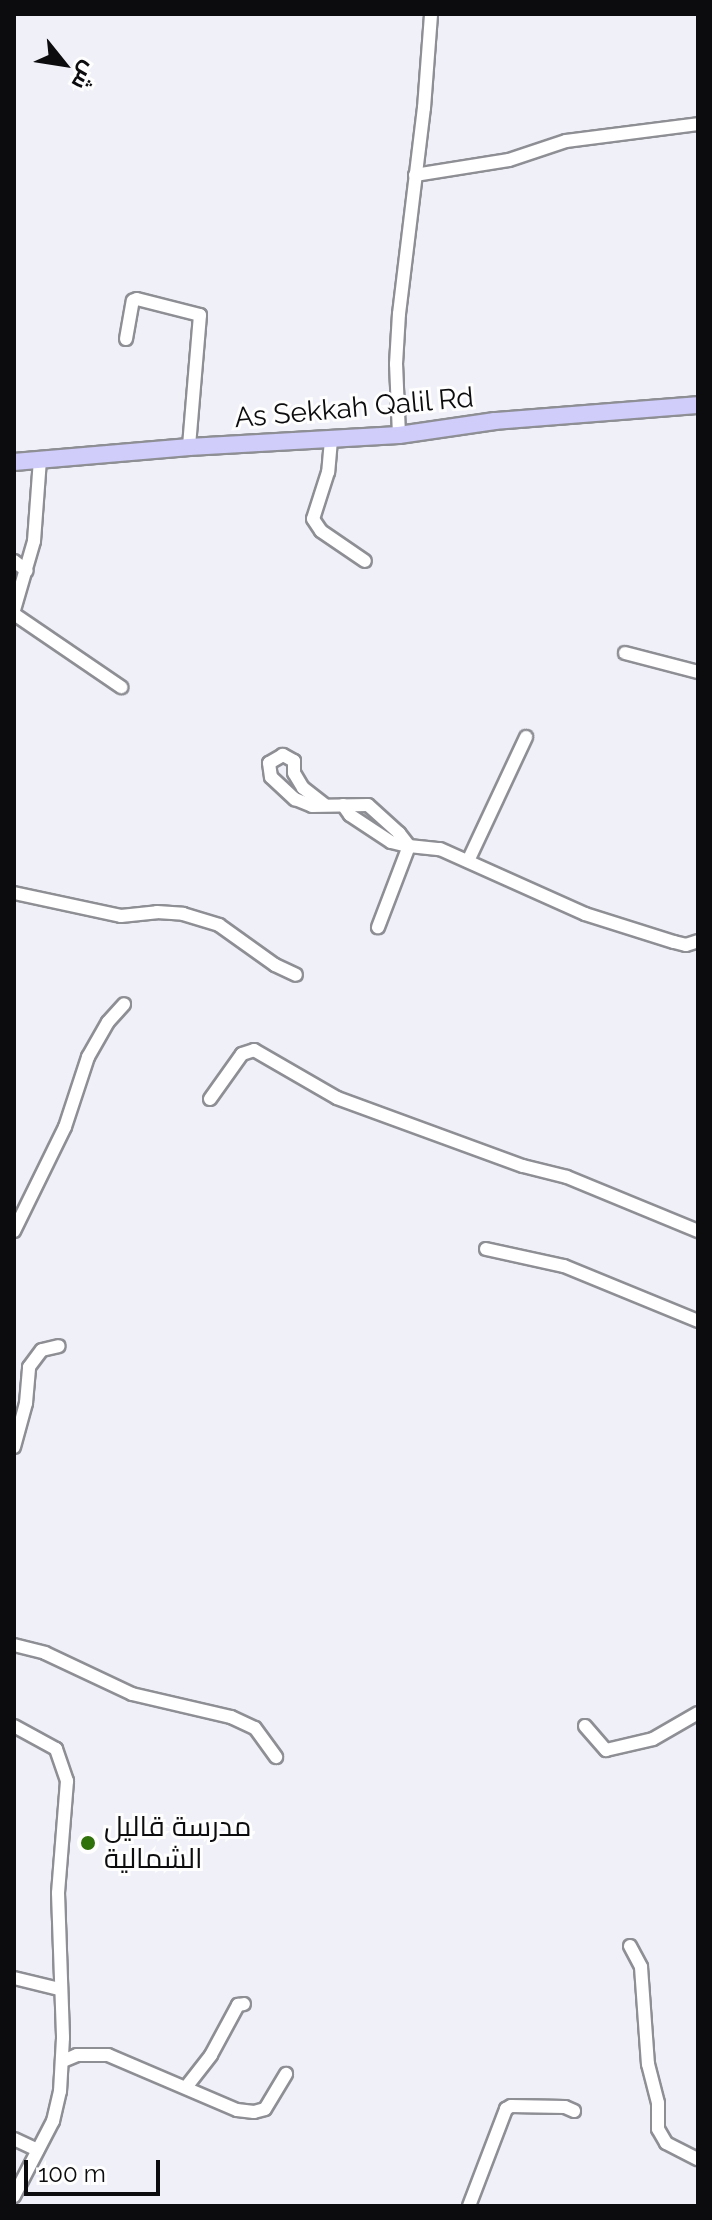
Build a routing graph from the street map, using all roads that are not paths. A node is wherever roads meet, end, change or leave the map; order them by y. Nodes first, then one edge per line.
1 (431, 14) edge
2 (698, 124) edge
3 (415, 175) junction
4 (126, 339) dead end
5 (698, 405) edge
6 (399, 435) junction
7 (331, 440) junction
8 (189, 447) junction
9 (40, 460) junction
10 (14, 462) edge
11 (14, 561) edge
12 (365, 561) dead end
13 (27, 571) junction
14 (14, 612) edge
15 (625, 653) dead end
16 (698, 672) edge
17 (121, 687) dead end
18 (526, 737) dead end
19 (325, 805) junction
20 (343, 805) junction
21 (368, 805) junction
22 (367, 826) junction
23 (409, 846) junction
24 (468, 861) junction
25 (14, 893) edge
26 (378, 927) dead end
27 (698, 941) edge
28 (296, 975) dead end
29 (124, 1004) dead end
30 (210, 1099) dead end
31 (14, 1231) edge
32 (698, 1231) edge
33 (486, 1249) dead end
34 (698, 1321) edge
35 (59, 1346) dead end
36 (18, 1412) edge
37 (14, 1447) edge
38 (14, 1645) edge
39 (698, 1713) edge
40 (14, 1726) edge
41 (585, 1726) dead end
42 (276, 1757) dead end
43 (630, 1946) dead end
44 (14, 1978) edge
45 (59, 1989) junction
46 (244, 2004) dead end
47 (63, 2061) junction
48 (286, 2074) dead end
49 (187, 2086) junction
50 (574, 2111) dead end
51 (14, 2139) edge
52 (38, 2150) junction
53 (698, 2159) edge
54 (18, 2178) edge
55 (14, 2196) edge
56 (469, 2206) edge

1 - 3 street
2 - 3 street
3 - 6 street
4 - 8 street
5 - 6 main road, As Sekkah Qalil Rd
6 - 7 main road, As Sekkah Qalil Rd
7 - 8 main road, As Sekkah Qalil Rd
7 - 12 street
8 - 9 main road, As Sekkah Qalil Rd
9 - 10 main road, As Sekkah Qalil Rd
9 - 13 street
11 - 13 street
13 - 14 street
14 - 17 street
15 - 16 street
18 - 24 street
19 - 19 street
19 - 20 street
20 - 21 street
20 - 22 street
21 - 22 street
21 - 23 street
22 - 23 street
23 - 24 street
23 - 26 street
24 - 27 street
25 - 28 street
29 - 31 street
30 - 32 street
33 - 34 street
35 - 36 street
36 - 37 street
38 - 42 street
39 - 41 street
40 - 45 street
43 - 53 street
44 - 45 street
45 - 47 street
46 - 49 street
47 - 49 street
47 - 52 street
48 - 49 street
50 - 56 street
51 - 52 street
52 - 54 street
54 - 55 street

